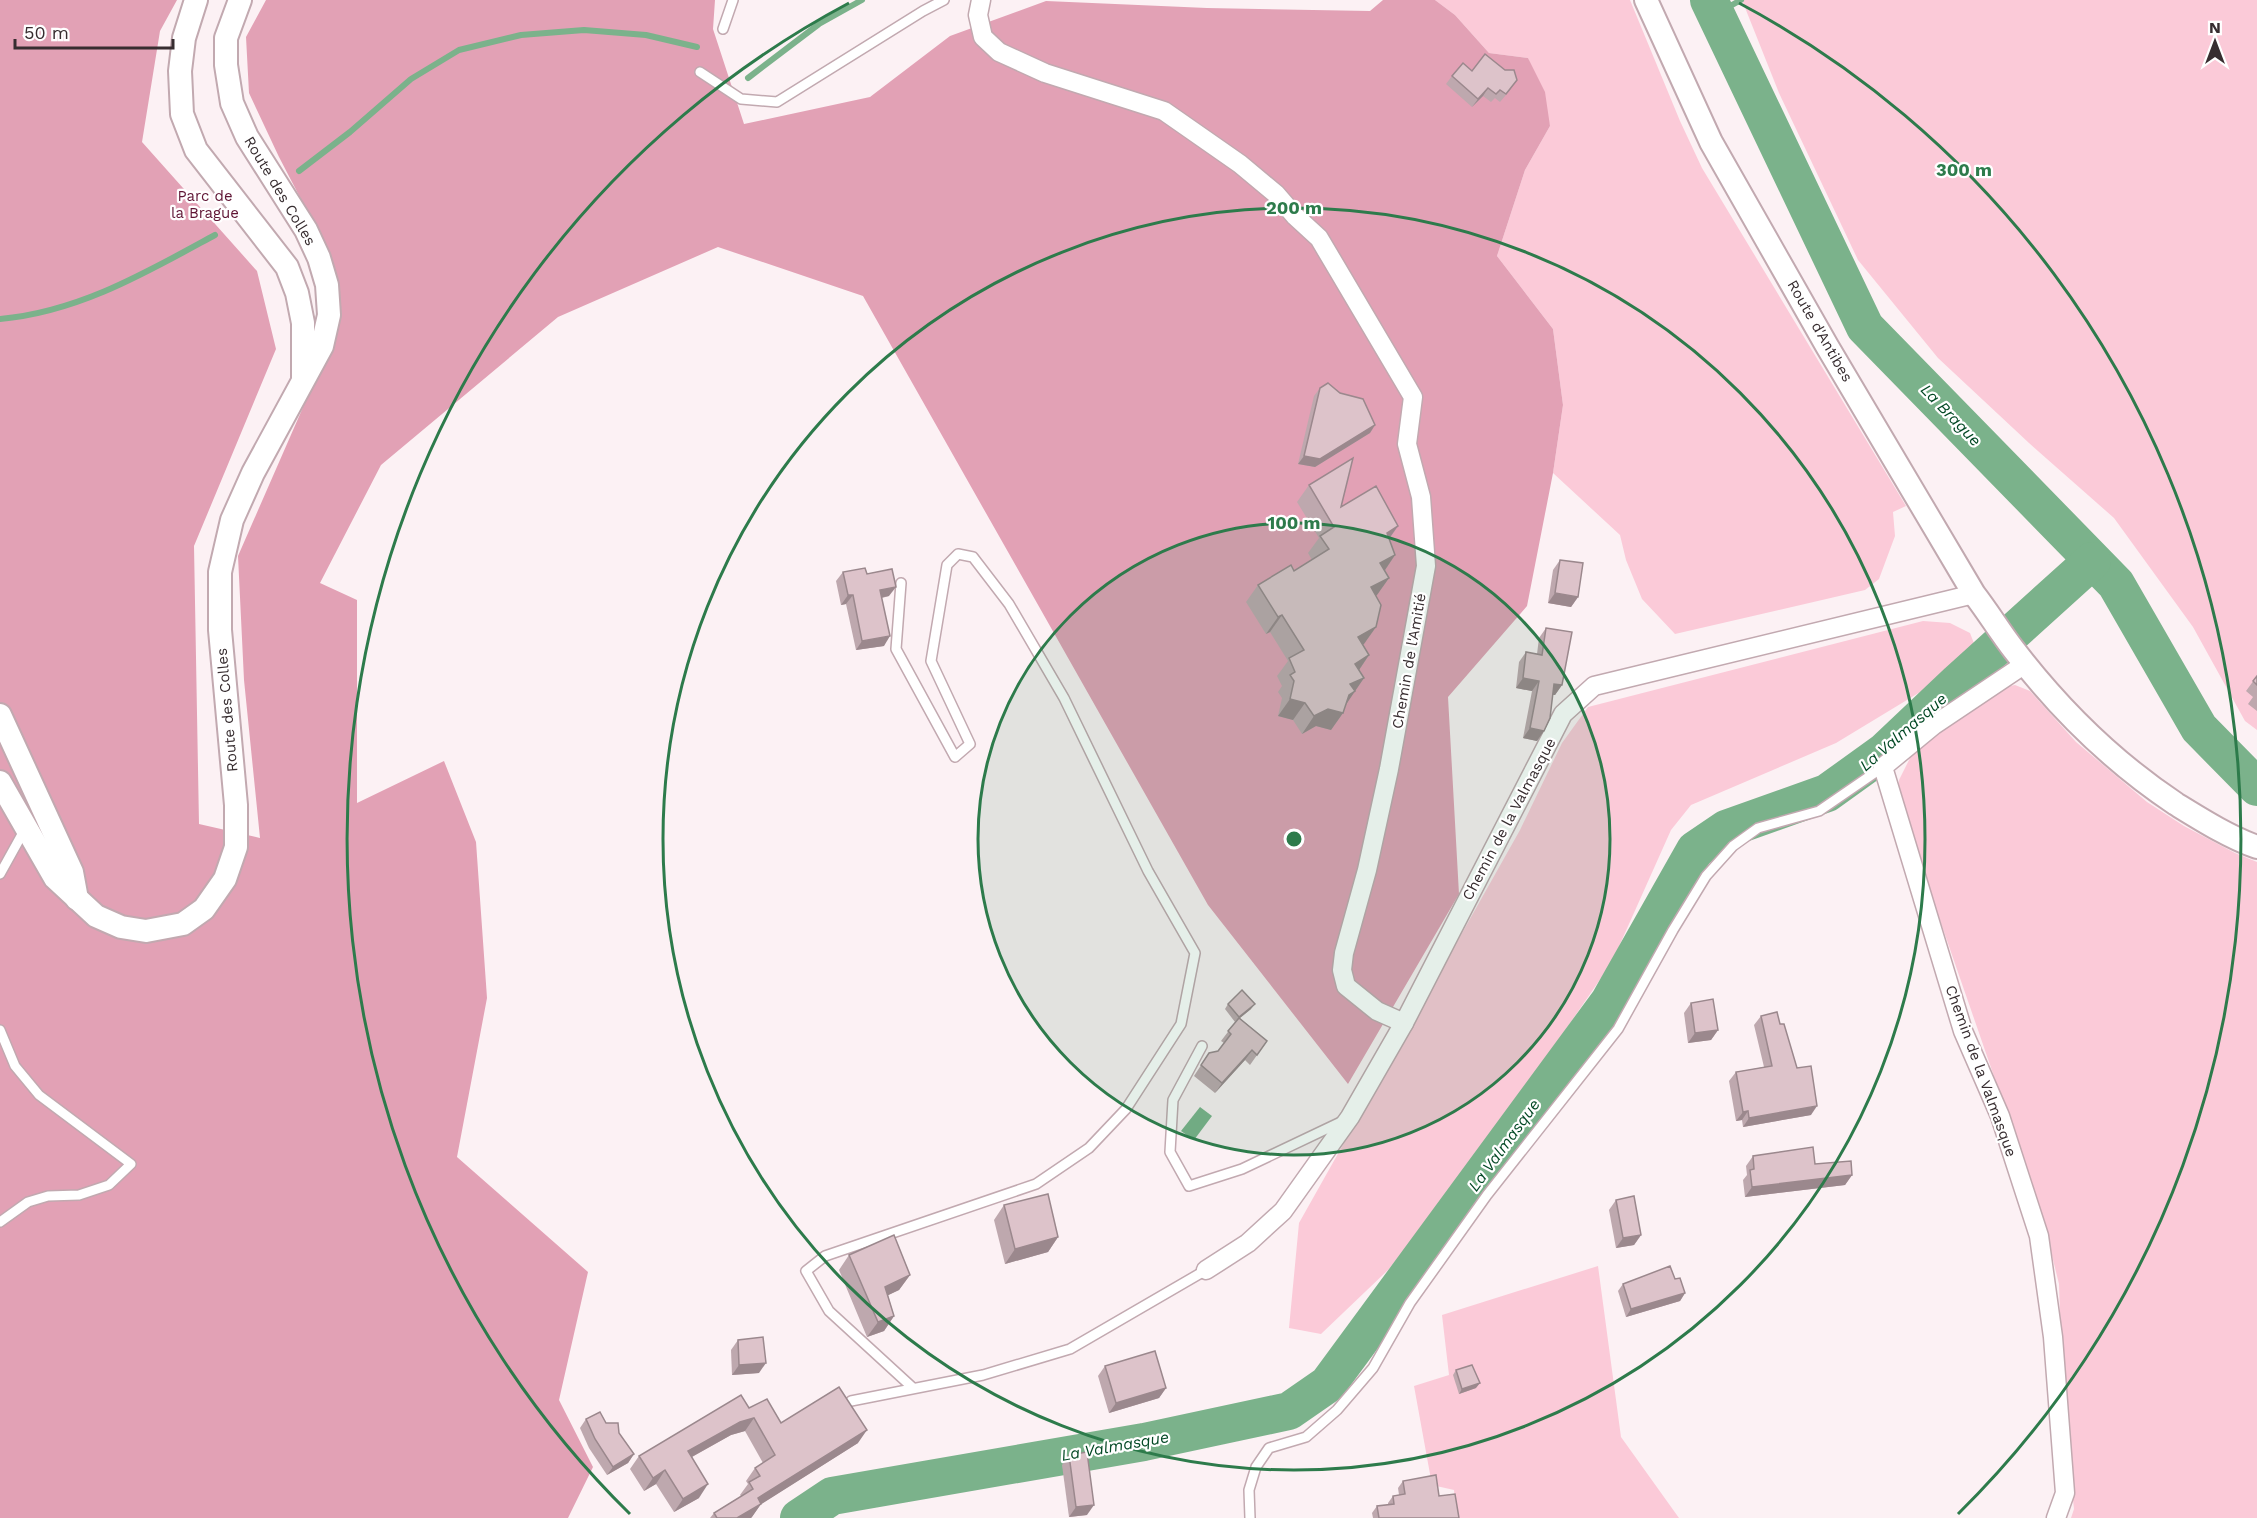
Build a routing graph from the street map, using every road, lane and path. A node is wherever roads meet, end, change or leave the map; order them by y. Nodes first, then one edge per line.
1 (196, 0) edge
2 (240, 0) edge
3 (733, 0) edge
4 (944, 0) edge
5 (981, 0) edge
6 (1646, 0) edge
7 (723, 29) dead end
8 (700, 72) dead end
9 (303, 379) junction
10 (901, 583) dead end
11 (1974, 594) junction
12 (2020, 658) junction
13 (0, 715) edge
14 (1883, 767) junction
15 (0, 782) edge
16 (26, 829) junction
17 (2257, 847) edge
18 (0, 874) edge
19 (77, 899) junction
20 (1404, 1023) junction
21 (0, 1030) edge
22 (1202, 1046) dead end
23 (1350, 1117) junction
24 (0, 1222) edge
25 (1206, 1270) joint
26 (913, 1389) junction
27 (851, 1401) edge
28 (1250, 1518) edge
29 (2056, 1518) edge

1 - 9 street, Route des Colles
2 - 9 street, Route des Colles
3 - 7 lane
4 - 8 lane
5 - 20 street, Chemin de l'Amitié
6 - 11 street, Route d'Antibes
9 - 19 street, Route des Colles
10 - 26 lane
11 - 12 street, Route d'Antibes
11 - 20 street, Chemin de la Valmasque
12 - 14 street
12 - 17 street, Route d'Antibes
13 - 19 street
14 - 28 lane
14 - 29 street, Chemin de la Valmasque
15 - 16 street, Route des Colles
16 - 18 lane
16 - 19 street, Route des Colles
20 - 23 street, Chemin de la Valmasque
21 - 24 lane
22 - 23 lane
23 - 25 street, Chemin de la Valmasque
25 - 26 lane
26 - 27 lane

